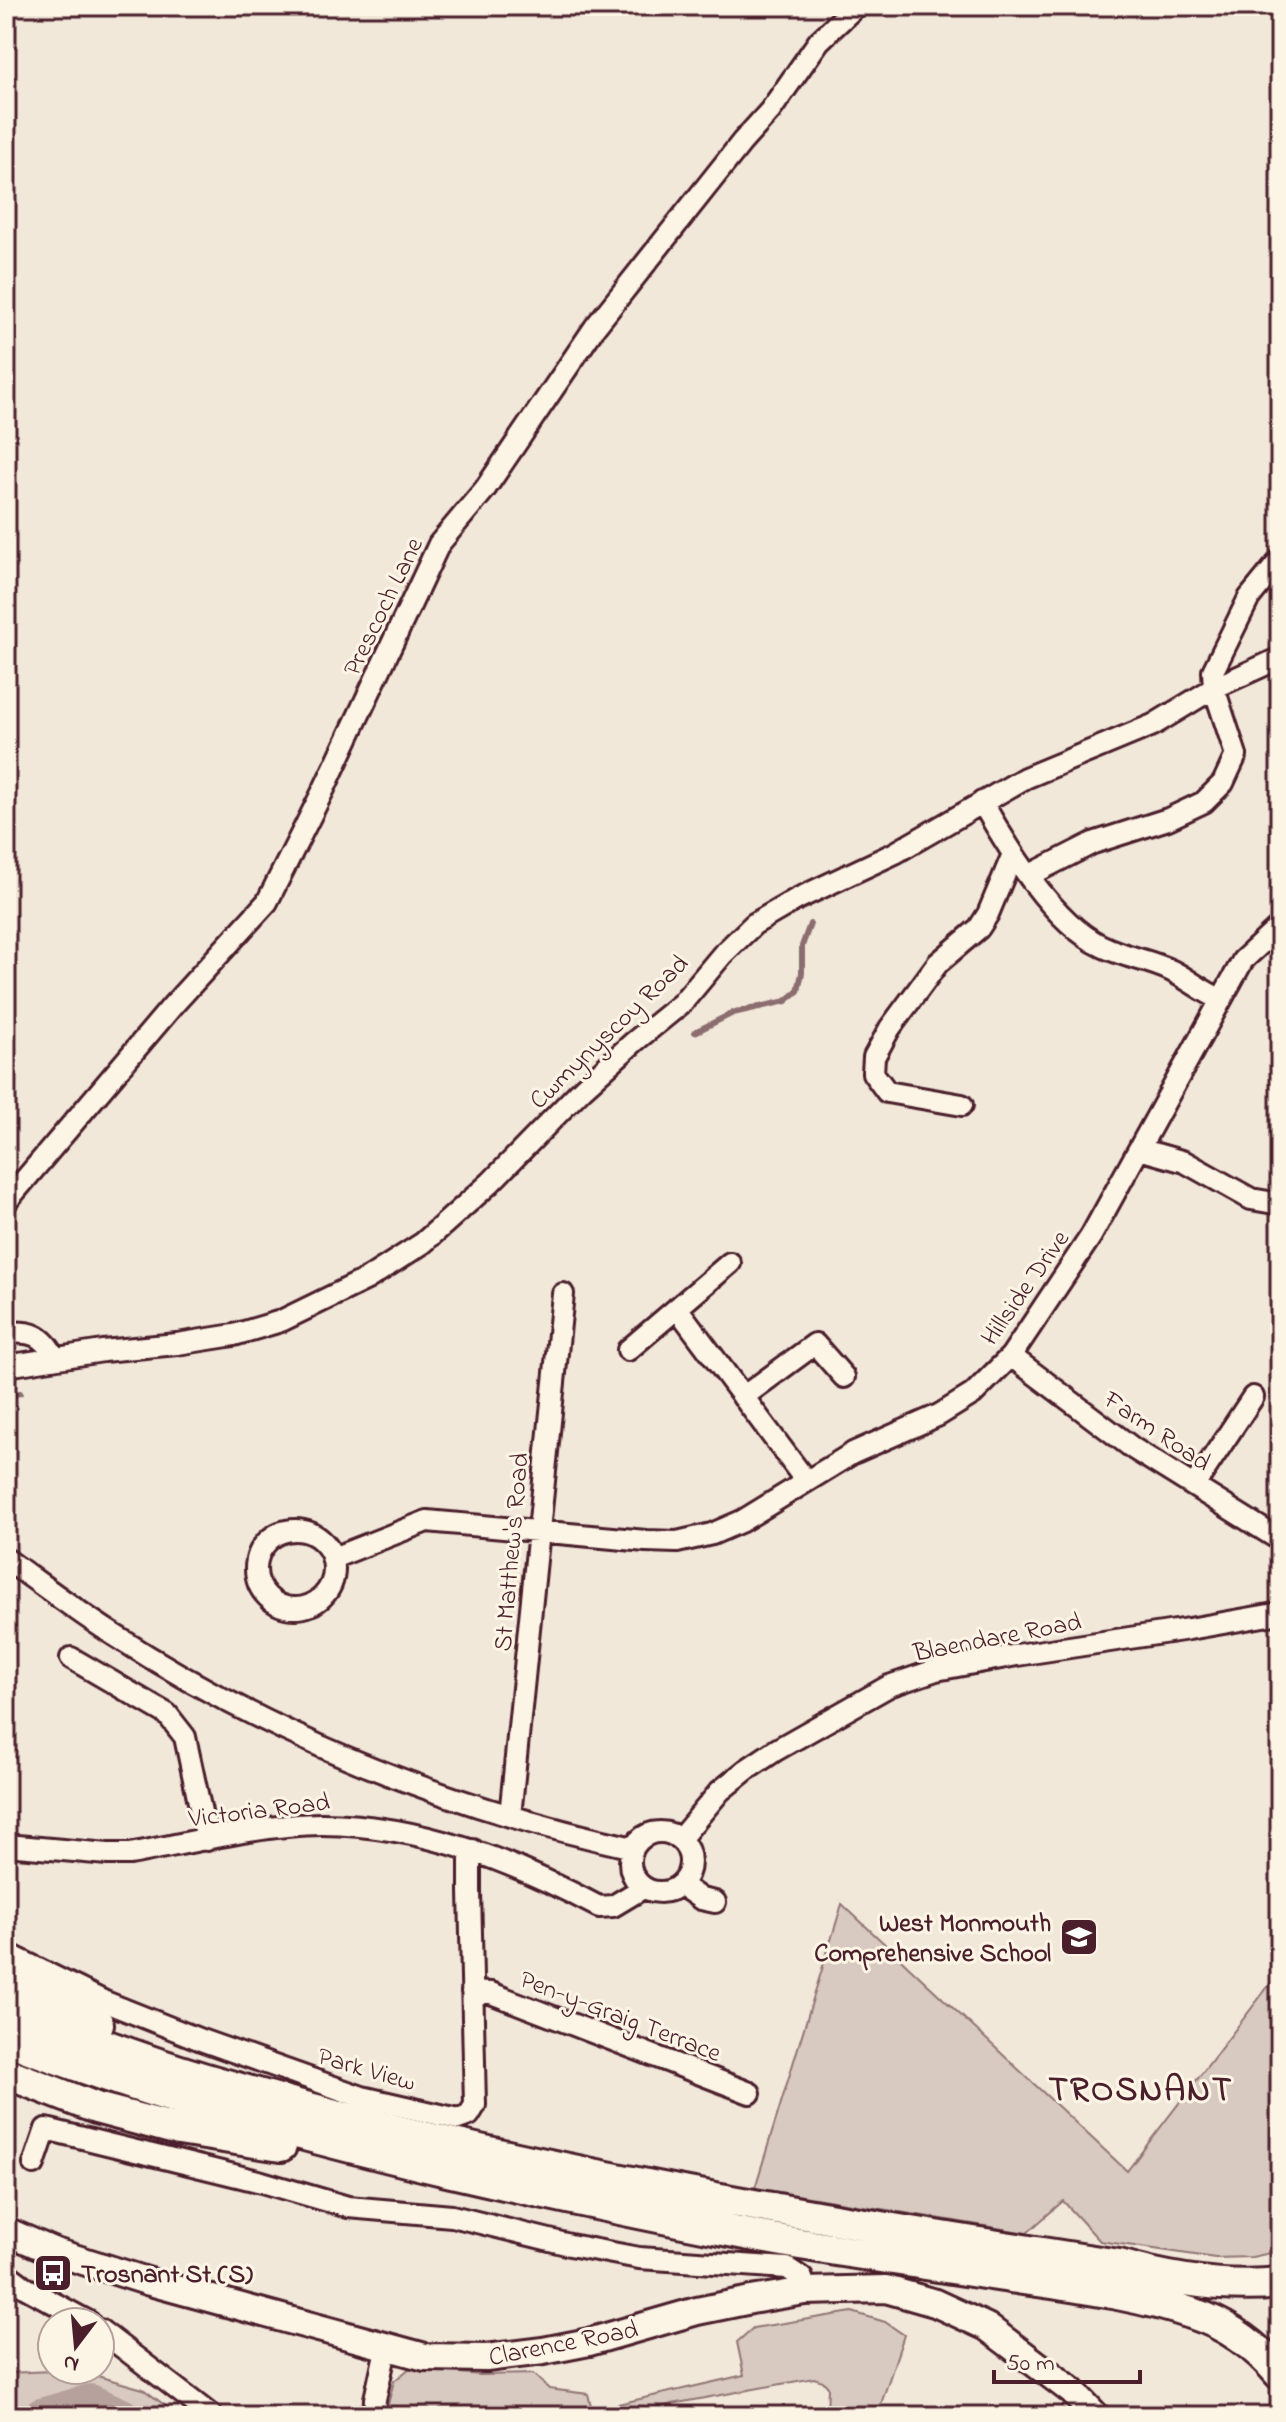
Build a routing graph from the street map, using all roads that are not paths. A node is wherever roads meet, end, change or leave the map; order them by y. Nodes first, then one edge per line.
1 (856, 6) edge
2 (1280, 560) edge
3 (1280, 658) edge
4 (1214, 688) junction
5 (982, 802) junction
6 (1013, 854) junction
7 (1030, 875) junction
8 (1280, 926) edge
9 (1220, 999) junction
10 (962, 1105) dead end
11 (1139, 1149) junction
12 (6, 1202) edge
13 (1280, 1204) edge
14 (730, 1263) dead end
15 (563, 1294) dead end
16 (677, 1308) junction
17 (6, 1333) edge
18 (628, 1350) dead end
19 (1011, 1356) junction
20 (55, 1358) junction
21 (6, 1366) edge
22 (844, 1377) dead end
23 (743, 1397) junction
24 (1253, 1397) dead end
25 (806, 1481) junction
26 (1194, 1486) junction
27 (538, 1532) junction
28 (1280, 1540) edge
29 (333, 1558) dead end
30 (6, 1559) edge
31 (1280, 1613) edge
32 (71, 1658) dead end
33 (510, 1816) junction
34 (680, 1839) junction
35 (207, 1840) junction
36 (6, 1845) edge
37 (633, 1848) junction
38 (473, 1850) junction
39 (681, 1885) junction
40 (643, 1888) junction
41 (715, 1902) dead end
42 (6, 1953) edge
43 (6, 1979) edge
44 (472, 1992) junction
45 (6, 2008) edge
46 (6, 2039) edge
47 (6, 2073) edge
48 (220, 2083) junction
49 (750, 2093) dead end
50 (331, 2143) junction
51 (34, 2164) dead end
52 (6, 2231) edge
53 (1280, 2262) edge
54 (6, 2273) edge
55 (1120, 2279) junction
56 (1280, 2283) edge
57 (805, 2291) junction
58 (59, 2306) edge
59 (116, 2342) edge
60 (1280, 2343) edge
61 (387, 2345) junction
62 (1280, 2374) edge
63 (212, 2416) edge
64 (374, 2416) edge
65 (1096, 2416) edge

1 - 12 street, Prescoch Lane
2 - 4 street
3 - 4 street, Cwmynyscoy Road
4 - 5 street, Cwmynyscoy Road
4 - 7 street
5 - 6 street
5 - 20 street, Cwmynyscoy Road
6 - 7 street
6 - 10 street
7 - 9 street
8 - 9 street, Hillside Drive
9 - 11 street, Hillside Drive
11 - 13 street
11 - 19 street, Hillside Drive
14 - 16 street
15 - 27 street, St Matthew's Road
16 - 18 street
16 - 23 street
17 - 20 street
19 - 25 street, Hillside Drive
19 - 26 street, Farm Road
20 - 21 street, Cwmynyscoy Road
22 - 23 street
23 - 25 street
24 - 26 street
25 - 27 street, Hillside Drive
26 - 28 street, Farm Road
27 - 29 street, Hillside Drive
27 - 33 street, St Matthew's Road
30 - 33 street
31 - 34 street, Blaendare Road
32 - 35 street
33 - 37 street
34 - 37 street
34 - 39 street
35 - 36 street, Victoria Road
35 - 38 street, Victoria Road
37 - 40 street
38 - 40 street, Victoria Road
38 - 44 street, Park View
39 - 40 street
39 - 41 street
42 - 44 street, Park View
43 - 48 main road
44 - 49 street, Pen-y-Graig Terrace
45 - 48 main road
46 - 50 main road
47 - 50 main road
48 - 55 main road
50 - 55 main road
51 - 57 street
52 - 61 street, Clarence Road
53 - 55 main road
54 - 58 street
55 - 56 main road
55 - 60 main road
55 - 62 main road
57 - 61 street, Clarence Road
57 - 65 street, Clarence Road
59 - 63 street
61 - 64 street

